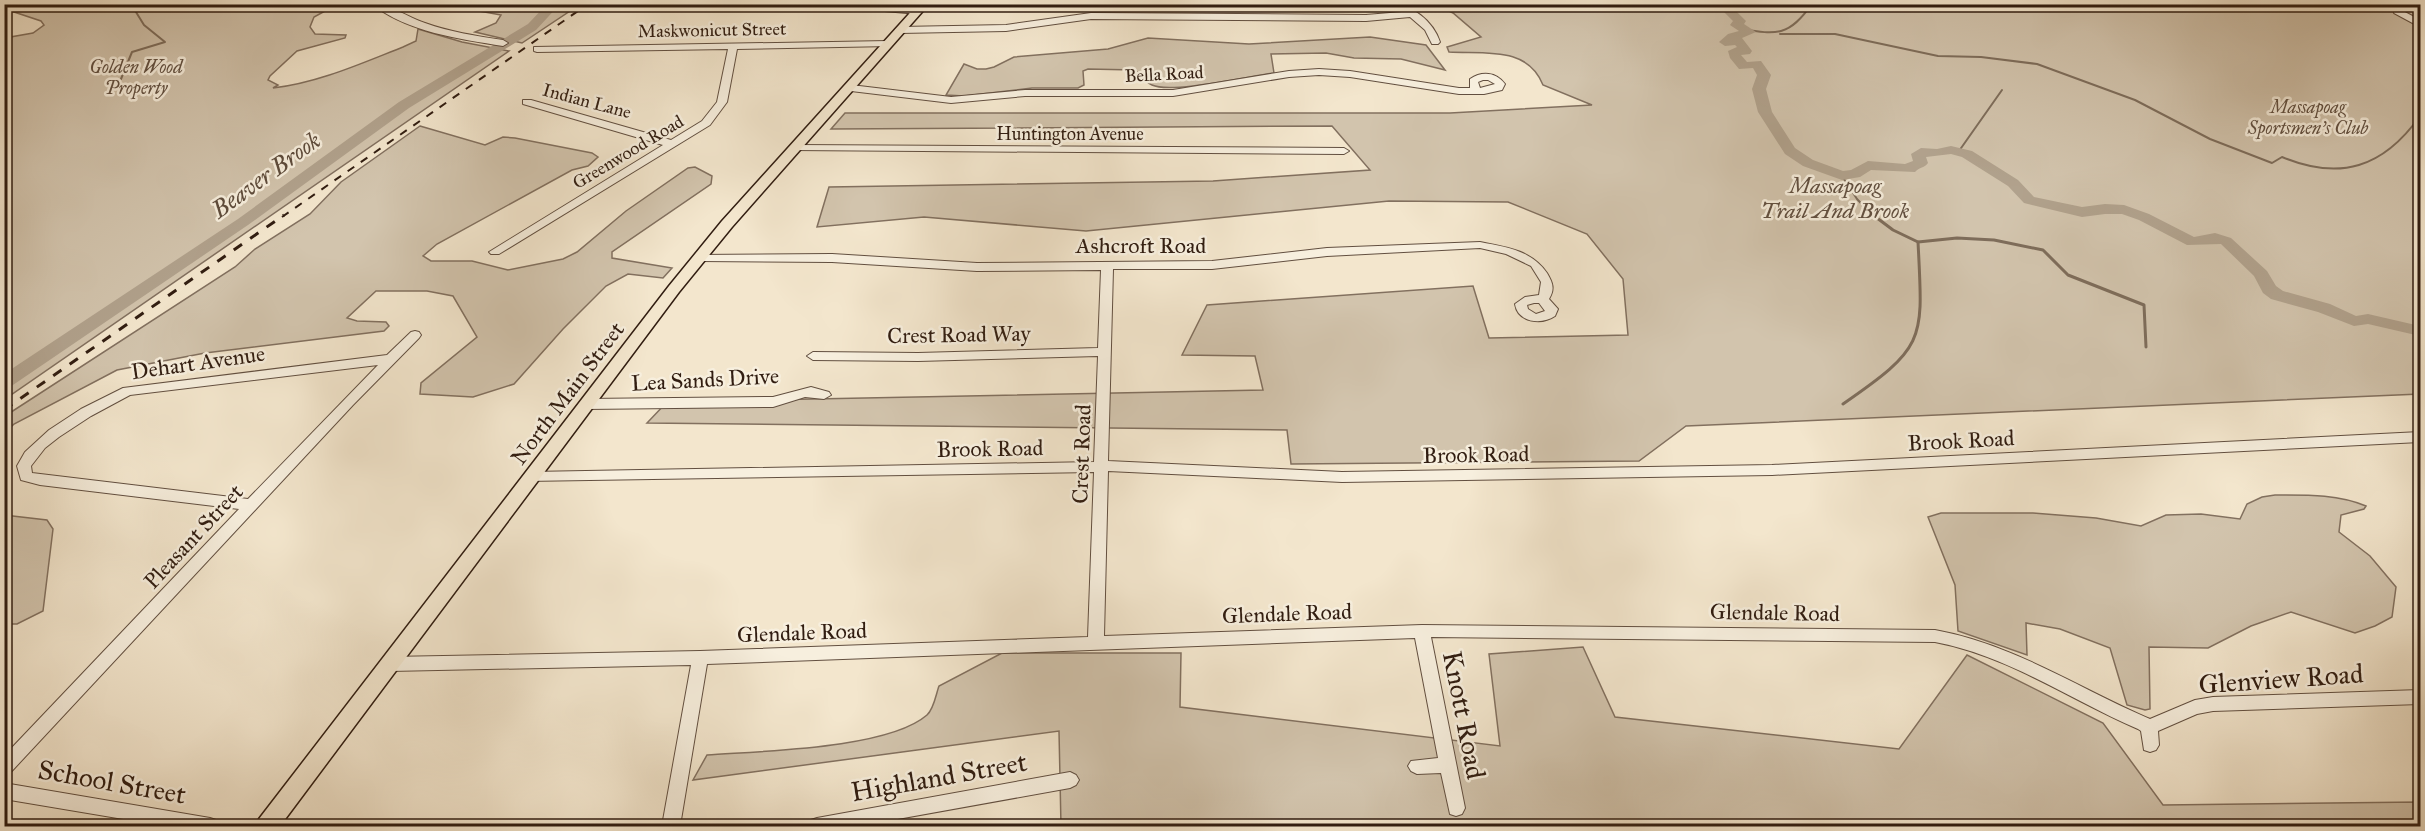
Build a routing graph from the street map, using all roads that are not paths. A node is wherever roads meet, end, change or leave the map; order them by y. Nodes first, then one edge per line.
1 (376, 4) edge
2 (789, 4) edge
3 (1090, 4) edge
4 (1394, 4) edge
5 (2395, 4) edge
6 (921, 8) edge
7 (1412, 15) junction
8 (1080, 17) junction
9 (2421, 24) edge
10 (900, 30) junction
11 (1435, 42) dead end
12 (503, 43) dead end
13 (888, 44) junction
14 (734, 46) junction
15 (537, 49) dead end
16 (851, 88) junction
17 (1476, 91) dead end
18 (526, 102) dead end
19 (674, 144) junction
20 (797, 148) junction
21 (1344, 151) dead end
22 (495, 252) dead end
23 (700, 257) junction
24 (1107, 265) junction
25 (1543, 300) dead end
26 (415, 335) dead end
27 (1105, 352) junction
28 (813, 356) dead end
29 (391, 359) junction
30 (824, 395) dead end
31 (586, 404) junction
32 (2421, 437) edge
33 (1101, 467) junction
34 (531, 477) junction
35 (253, 505) junction
36 (1422, 631) junction
37 (1096, 644) junction
38 (700, 658) junction
39 (390, 664) junction
40 (2421, 697) edge
41 (2149, 727) junction
42 (2150, 745) dead end
43 (1447, 765) junction
44 (1417, 766) dead end
45 (4, 768) edge
46 (1070, 780) dead end
47 (4, 791) edge
48 (1456, 808) dead end
49 (210, 826) edge
50 (267, 826) edge
51 (671, 826) edge
52 (818, 826) edge

1 - 12 street
2 - 6 street
3 - 8 street
4 - 7 street
5 - 9 street
6 - 10 main road, North Main Street
7 - 8 street
7 - 11 street
8 - 10 street
10 - 13 main road, North Main Street
13 - 14 street, Maskwonicut Street
13 - 16 main road, North Main Street
14 - 15 street, Maskwonicut Street
14 - 19 street, Greenwood Road
16 - 17 street, Bella Road
16 - 20 main road, North Main Street
18 - 19 street, Indian Lane
19 - 22 street, Greenwood Road
20 - 21 street, Huntington Avenue
20 - 23 main road, North Main Street
23 - 24 street, Ashcroft Road
23 - 31 main road, North Main Street
24 - 25 street, Ashcroft Road
24 - 27 street, Crest Road
26 - 29 street, Pleasant Street
27 - 28 street, Crest Road Way
27 - 33 street, Crest Road
29 - 35 street, Pleasant Street
29 - 35 street, Dehart Avenue
30 - 31 street, Lea Sands Drive
31 - 34 main road, North Main Street
32 - 33 street, Brook Road
33 - 34 street, Brook Road
33 - 37 street, Crest Road
34 - 39 main road, North Main Street
35 - 45 street, Pleasant Street
36 - 37 street, Glendale Road
36 - 41 street, Glendale Road
36 - 43 street, Knott Road
37 - 38 street, Glendale Road
38 - 39 street, Glendale Road
38 - 51 street
39 - 50 main road, North Main Street
40 - 41 street, Glenview Road
41 - 42 street
43 - 44 street
43 - 48 street, Knott Road
46 - 52 street, Highland Street
47 - 49 street, School Street

